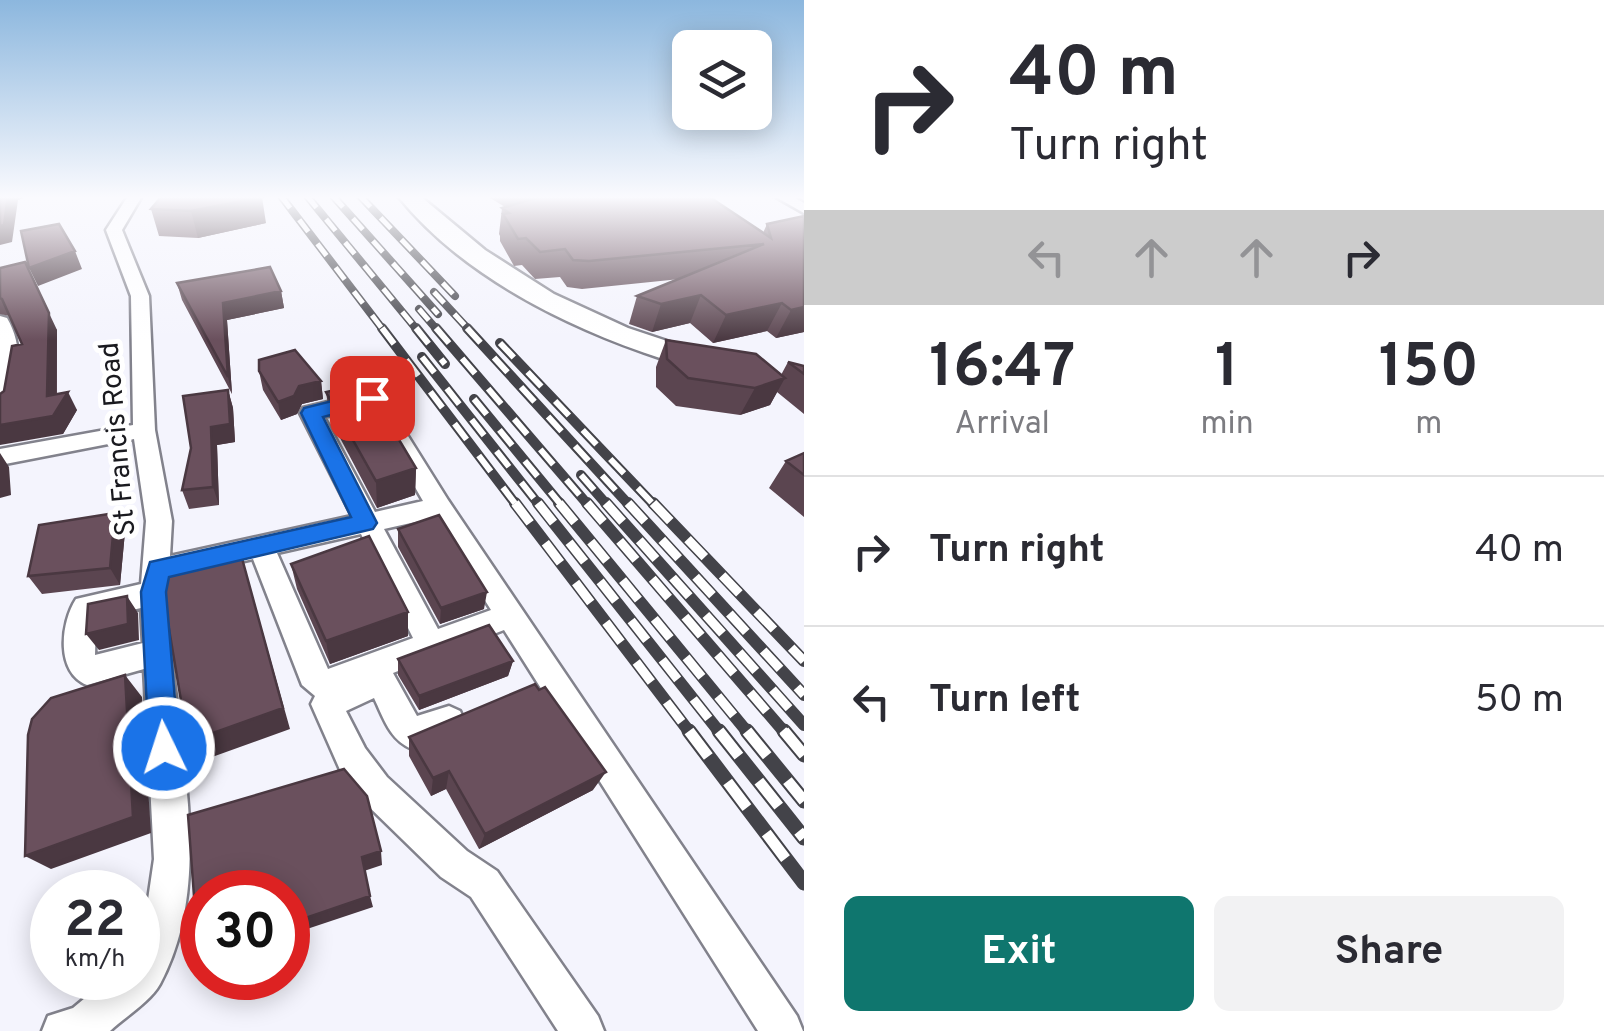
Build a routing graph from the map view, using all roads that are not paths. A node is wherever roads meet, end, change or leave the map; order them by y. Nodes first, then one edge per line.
1 (120, 244) edge
2 (458, 244) edge
3 (0, 322) edge
4 (727, 367) edge
5 (0, 408) edge
6 (144, 430) junction
7 (0, 456) edge
8 (439, 507) junction
9 (365, 523) junction
10 (262, 547) junction
11 (156, 581) junction
12 (510, 615) junction
13 (432, 645) junction
14 (158, 663) junction
15 (378, 674) junction
16 (551, 678) junction
17 (516, 693) edge
18 (71, 699) edge
19 (481, 708) edge
20 (62, 1031) edge
21 (583, 1031) edge
22 (782, 1031) edge

1 - 6 street, St Francis Road
2 - 4 street
3 - 5 street
6 - 7 street
6 - 11 street, St Francis Road
8 - 9 street
8 - 9 street
8 - 12 street
9 - 10 street
9 - 13 street
10 - 11 street
10 - 15 street
11 - 14 street, St Francis Road
11 - 14 street
12 - 13 street
12 - 16 street
13 - 15 street
14 - 18 street
14 - 20 street, St Francis Road
15 - 19 street
15 - 21 street
16 - 17 street
16 - 22 street

